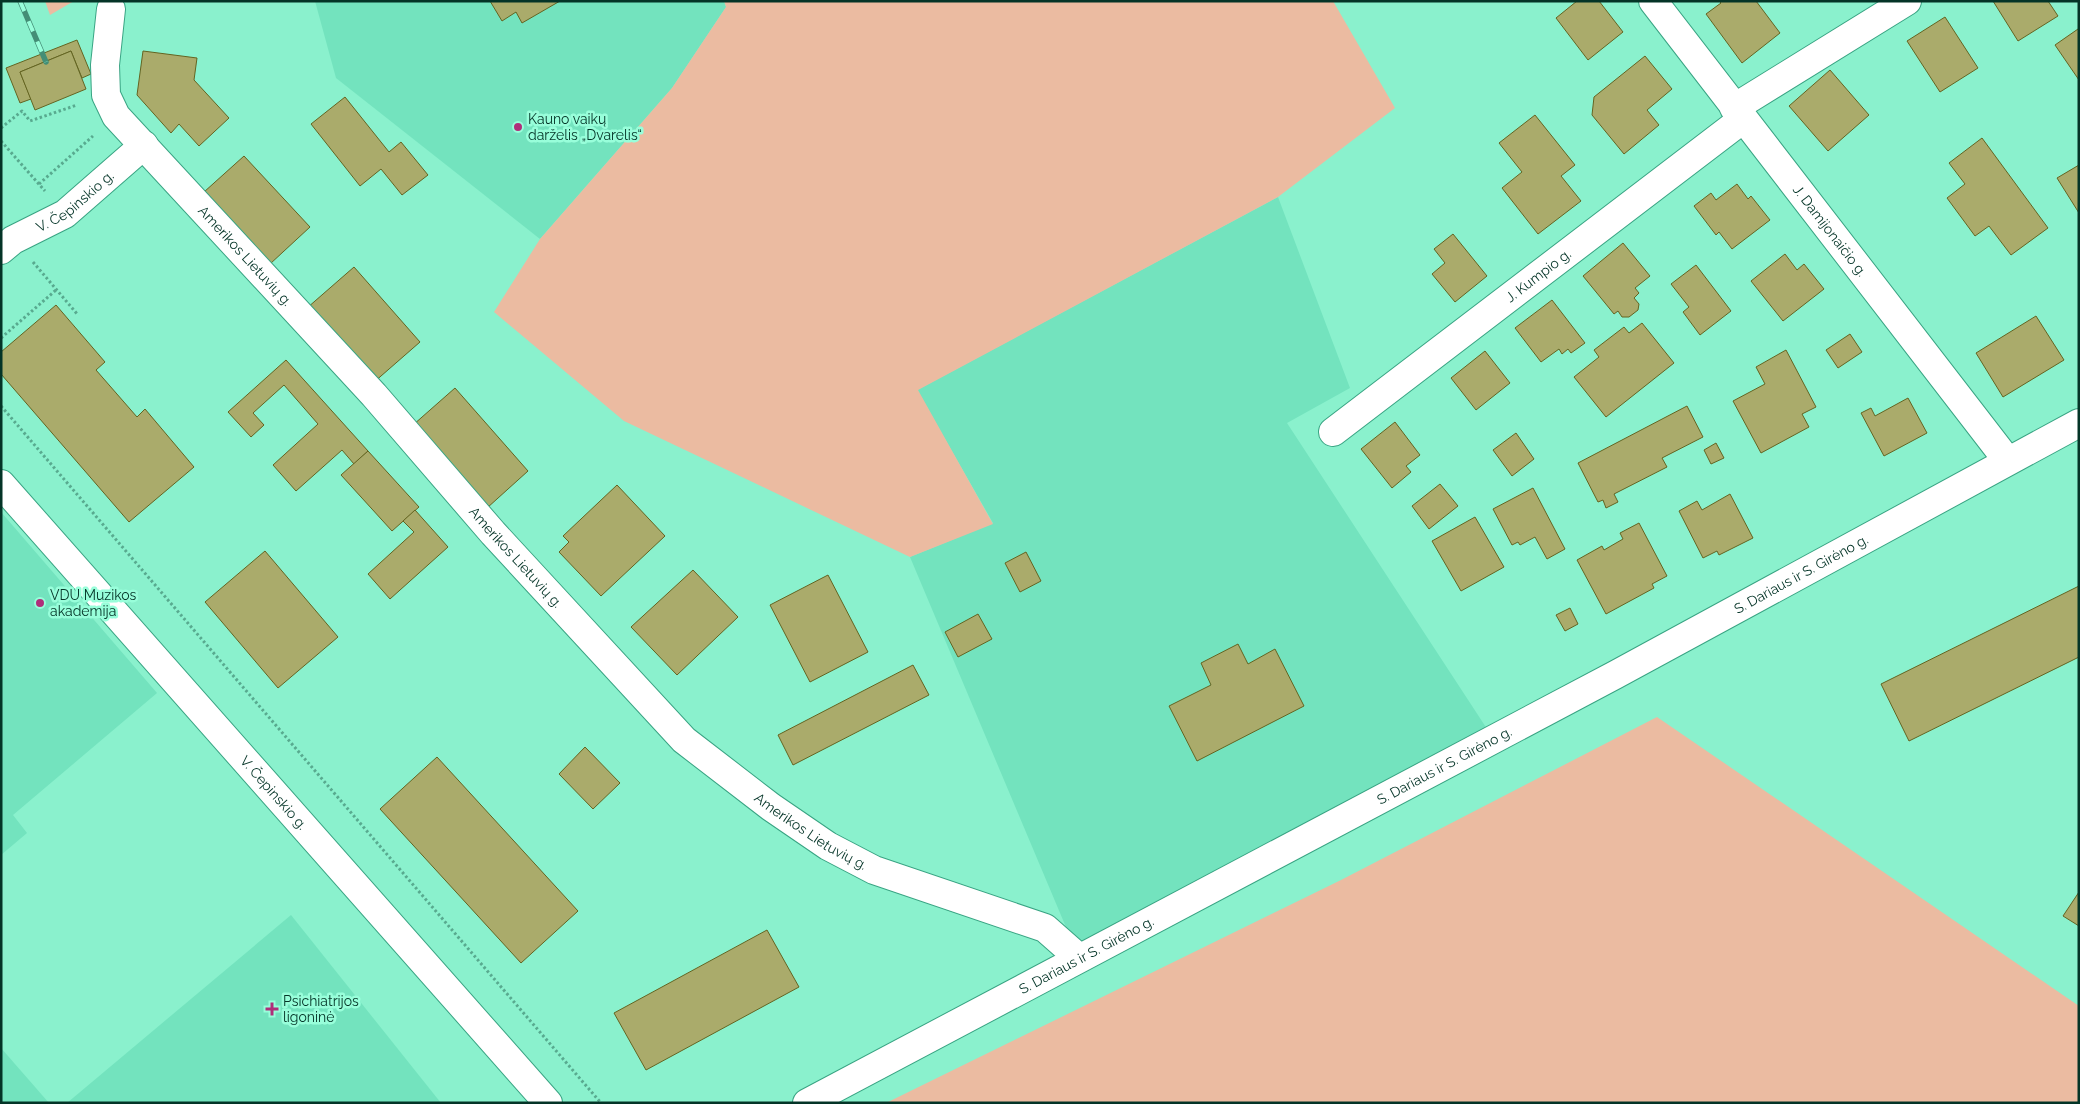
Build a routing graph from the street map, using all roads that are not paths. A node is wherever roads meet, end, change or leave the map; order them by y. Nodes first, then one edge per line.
1 (1653, 1) edge
2 (1907, 1) edge
3 (111, 9) dead end
4 (1739, 114) junction
5 (144, 145) junction
6 (7, 245) edge
7 (2079, 422) edge
8 (1333, 432) dead end
9 (2007, 460) junction
10 (1, 484) edge
11 (1079, 958) junction
12 (548, 1103) edge
13 (807, 1103) edge

1 - 4 street, J. Damijonaičio g.
2 - 4 street, J. Kumpio g.
3 - 5 street, Amerikos Lietuvių g.
4 - 8 street, J. Kumpio g.
4 - 9 street, J. Damijonaičio g.
5 - 6 street, V. Čepinskio g.
5 - 11 street, Amerikos Lietuvių g.
7 - 9 street, S. Dariaus ir S. Girėno g.
9 - 11 street, S. Dariaus ir S. Girėno g.
10 - 12 street, V. Čepinskio g.
11 - 13 street, S. Dariaus ir S. Girėno g.

